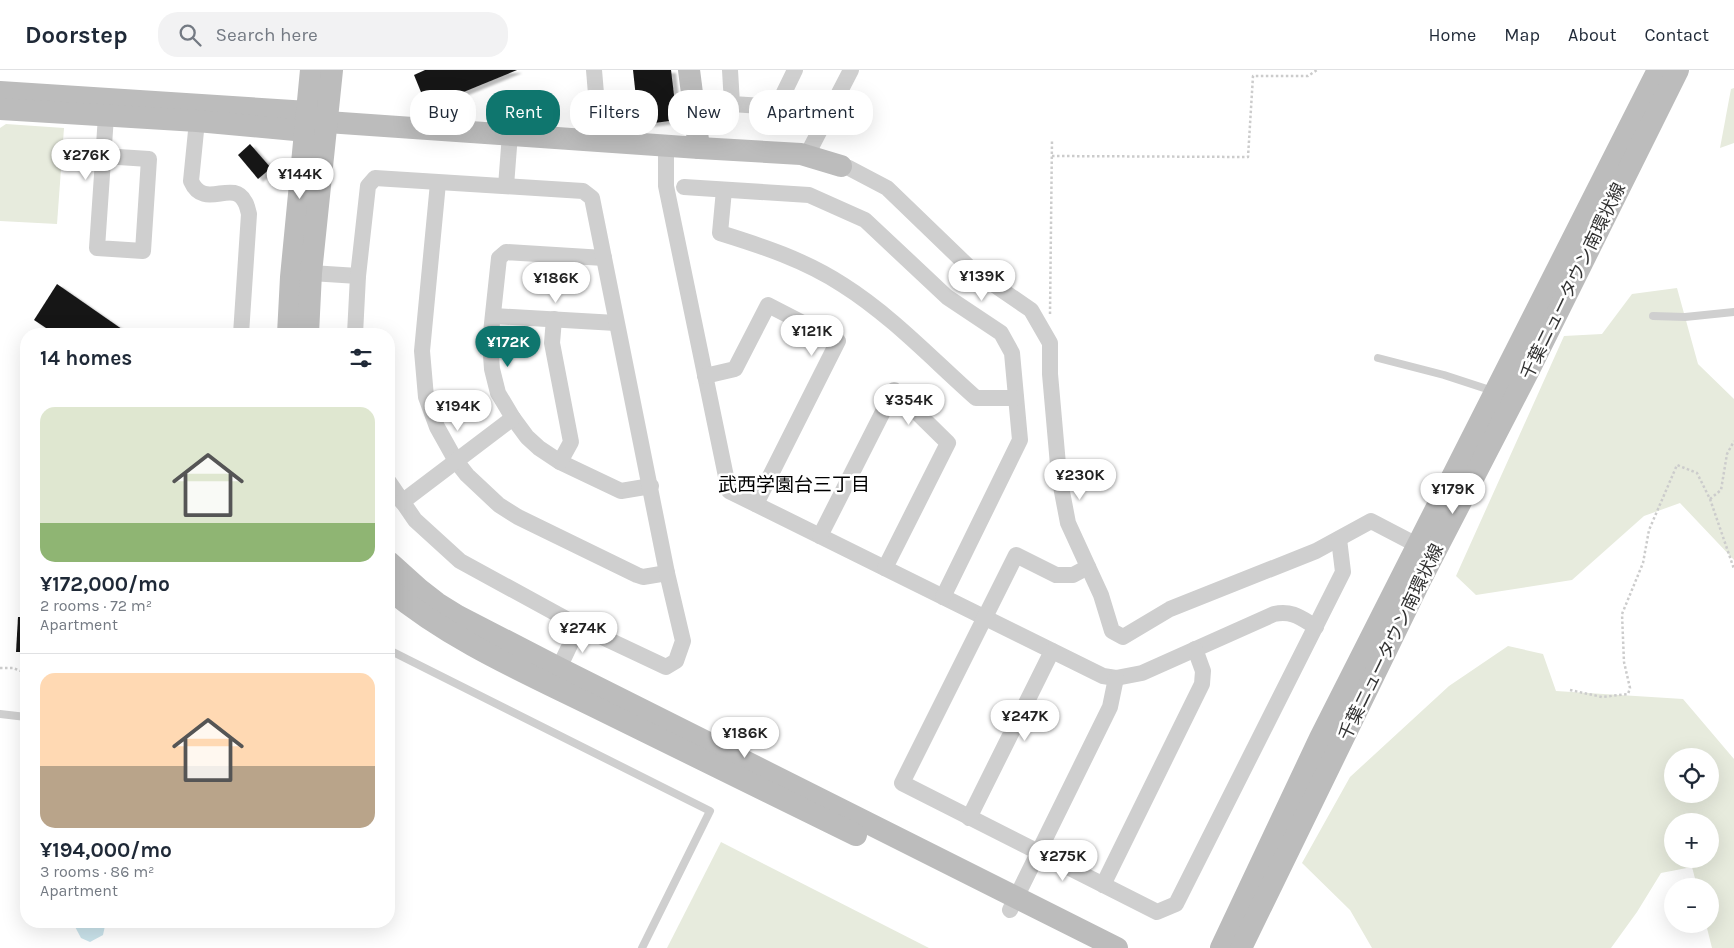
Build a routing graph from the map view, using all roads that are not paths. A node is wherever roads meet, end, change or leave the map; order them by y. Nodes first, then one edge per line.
1 (312, 70) edge
2 (332, 70) edge
3 (594, 70) edge
4 (689, 70) edge
5 (730, 70) edge
6 (795, 70) edge
7 (851, 70) edge
8 (1658, 70) edge
9 (1678, 70) edge
10 (0, 92) edge
11 (0, 108) edge
12 (106, 116) junction
13 (196, 121) junction
14 (314, 122) junction
15 (486, 133) edge
16 (510, 135) edge
17 (523, 135) edge
18 (600, 141) junction
19 (666, 146) junction
20 (700, 148) junction
21 (807, 155) junction
22 (103, 156) junction
23 (841, 166) joint
24 (438, 183) junction
25 (506, 186) junction
26 (684, 187) dead end
27 (724, 190) junction
28 (604, 258) junction
29 (311, 273) junction
30 (358, 276) junction
31 (1734, 312) edge
32 (494, 316) junction
33 (1653, 316) dead end
34 (554, 319) junction
35 (616, 323) junction
36 (241, 328) edge
37 (288, 328) edge
38 (308, 328) edge
39 (355, 328) edge
40 (1378, 358) dead end
41 (705, 376) junction
42 (1495, 392) junction
43 (1016, 398) junction
44 (513, 418) junction
45 (456, 461) junction
46 (560, 462) junction
47 (650, 486) junction
48 (395, 491) edge
49 (402, 502) junction
50 (756, 504) junction
51 (820, 536) junction
52 (1339, 539) junction
53 (1417, 545) junction
54 (1088, 567) junction
55 (395, 568) edge
56 (885, 568) junction
57 (667, 573) junction
58 (395, 594) edge
59 (943, 597) junction
60 (984, 618) junction
61 (580, 626) junction
62 (1316, 627) junction
63 (1195, 649) junction
64 (1052, 651) junction
65 (395, 653) edge
66 (559, 668) junction
67 (1116, 678) junction
68 (0, 714) edge
69 (20, 716) edge
70 (970, 818) junction
71 (1038, 852) junction
72 (1103, 885) junction
73 (1013, 904) junction
74 (642, 948) edge
75 (1089, 948) edge
76 (1117, 948) edge
77 (1221, 948) edge
78 (1241, 948) edge

1 - 14 street
2 - 14 street
3 - 18 street
4 - 20 street
5 - 6 street
7 - 21 street
8 - 42 street, 千葉ニュータウン南環状線
9 - 78 street, 千葉ニュータウン南環状線
10 - 14 street
11 - 12 street
12 - 13 street
12 - 22 street
13 - 14 street
13 - 36 street
14 - 15 street
14 - 29 street
14 - 37 street
16 - 25 street
17 - 18 street
18 - 19 street
19 - 20 street
19 - 41 street
20 - 21 street
21 - 23 street
22 - 22 street
23 - 54 street
24 - 25 street
24 - 30 street
24 - 45 street
25 - 28 street
26 - 27 street
27 - 43 street
27 - 43 street
28 - 32 street
28 - 35 street
29 - 30 street
29 - 38 street
30 - 39 street
31 - 33 lane
32 - 34 street
32 - 44 street
34 - 35 street
34 - 46 street
35 - 47 street
40 - 42 lane
41 - 50 street
41 - 50 street
42 - 53 street, 千葉ニュータウン南環状線
43 - 59 street
44 - 45 street
44 - 46 street
45 - 49 street
45 - 57 street
46 - 47 street
47 - 57 street
48 - 49 street
49 - 61 street
50 - 51 street
51 - 56 street
51 - 56 street
52 - 53 street
52 - 54 street
52 - 62 street
53 - 77 street, 千葉ニュータウン南環状線
54 - 60 street
55 - 66 street
56 - 59 street
57 - 61 street
58 - 73 street
59 - 60 street
60 - 64 street
60 - 70 street
61 - 66 street
62 - 63 street
62 - 72 street
63 - 67 street
63 - 72 street
64 - 67 street
64 - 70 street
65 - 74 lane
66 - 73 street
67 - 71 street
68 - 69 lane
70 - 71 street
71 - 72 street
71 - 73 street
73 - 75 street
73 - 76 street

